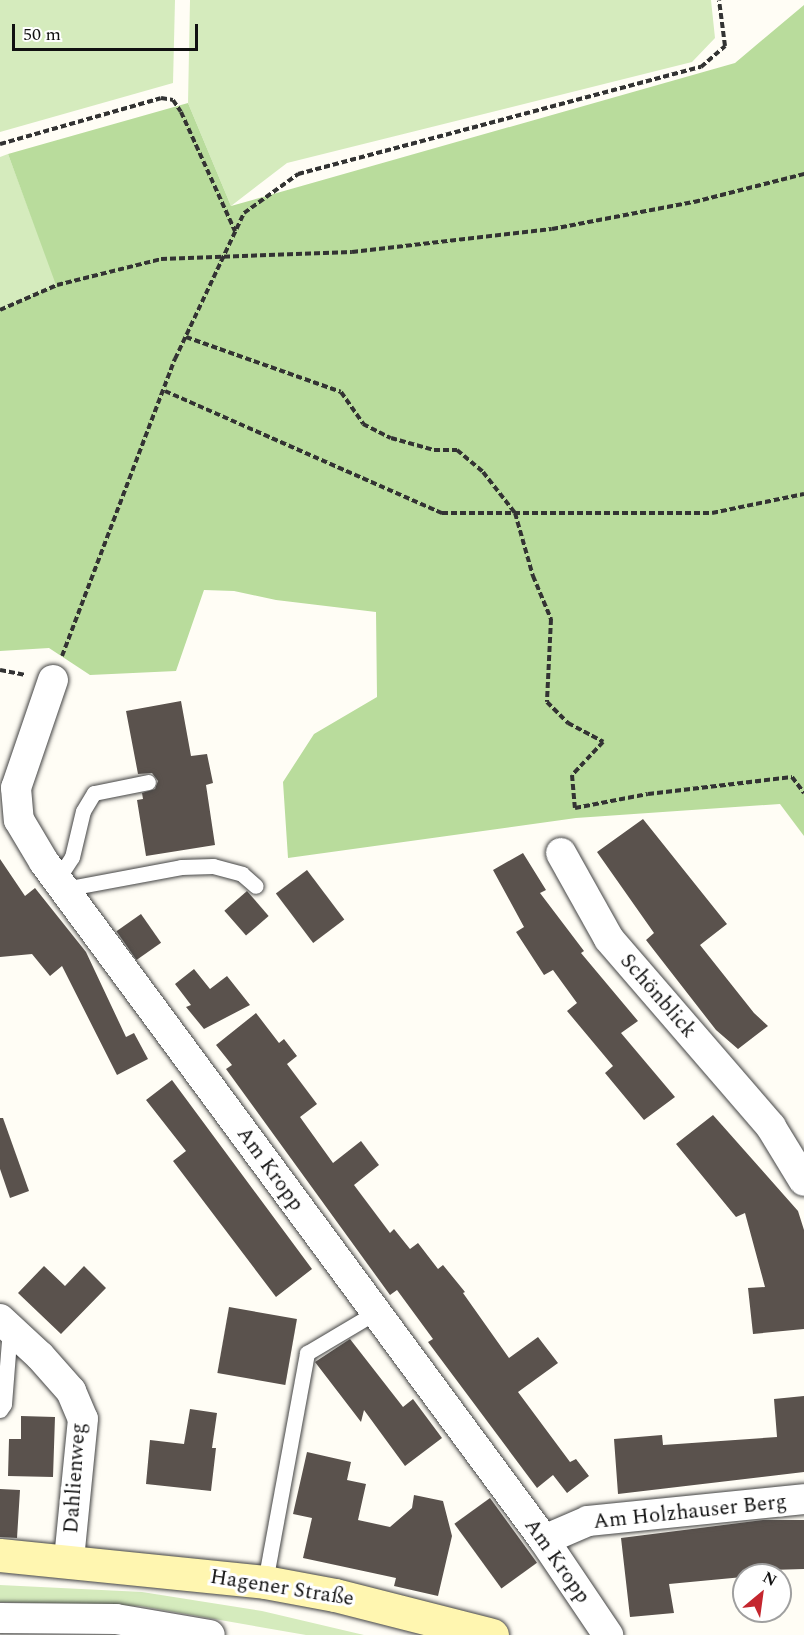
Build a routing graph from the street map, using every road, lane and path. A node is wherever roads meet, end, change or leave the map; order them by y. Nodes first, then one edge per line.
1 (719, 0) edge
2 (0, 144) edge
3 (804, 174) edge
4 (235, 231) junction
5 (224, 256) junction
6 (0, 310) edge
7 (186, 337) junction
8 (165, 391) junction
9 (804, 494) edge
10 (515, 513) junction
11 (53, 680) joint
12 (148, 782) dead end
13 (804, 793) edge
14 (561, 853) dead end
15 (60, 885) junction
16 (256, 886) dead end
17 (771, 1127) junction
18 (804, 1136) edge
19 (804, 1181) edge
20 (376, 1312) junction
21 (5, 1323) edge
22 (0, 1410) edge
23 (804, 1499) edge
24 (544, 1540) junction
25 (0, 1555) edge
26 (69, 1560) junction
27 (265, 1582) junction
28 (0, 1618) edge
29 (488, 1634) edge
30 (210, 1635) edge
31 (608, 1635) edge

1 - 4 path
2 - 4 path
3 - 5 path
4 - 5 path
5 - 6 path
5 - 7 path
7 - 8 path
7 - 10 path
8 - 10 path
8 - 11 path
9 - 10 path
10 - 13 path
11 - 15 street, Am Kropp
12 - 15 lane
14 - 17 street, Schönblick
15 - 16 lane
15 - 20 street, Am Kropp
17 - 18 street
17 - 19 street, Schönblick
20 - 24 street, Am Kropp
20 - 27 lane
21 - 22 lane
21 - 26 street, Dahlienweg
23 - 24 street, Am Holzhauser Berg
24 - 31 street, Am Kropp
25 - 26 main road, Hagener Straße
26 - 27 main road, Hagener Straße
27 - 29 main road, Hagener Straße
28 - 30 street

